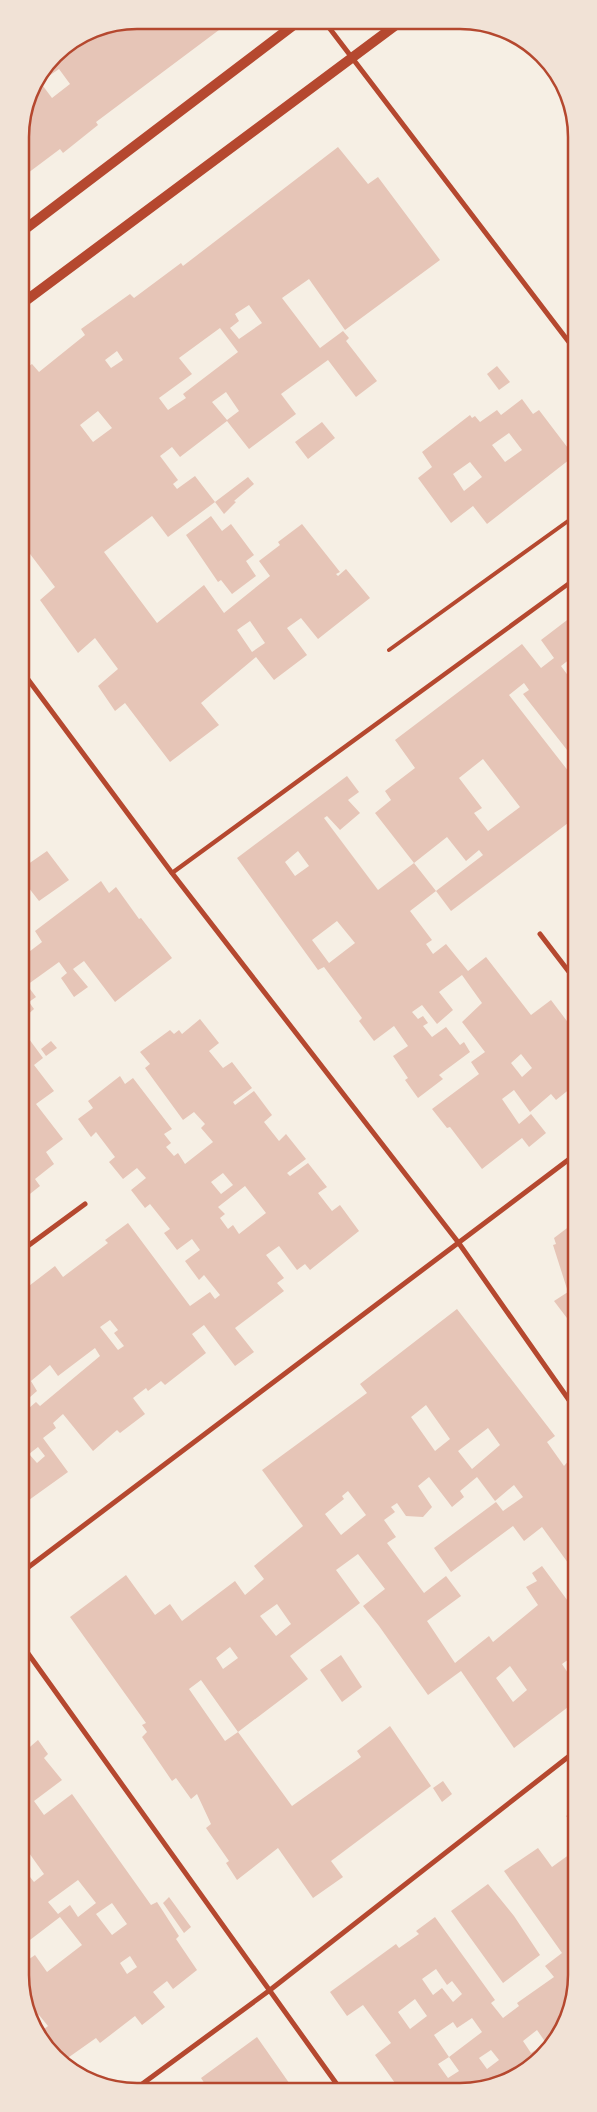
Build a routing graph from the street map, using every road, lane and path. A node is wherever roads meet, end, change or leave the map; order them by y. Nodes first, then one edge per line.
1 (288, 29) edge
2 (330, 29) edge
3 (390, 29) edge
4 (351, 58) junction
5 (29, 226) edge
6 (29, 298) edge
7 (568, 341) edge
8 (568, 521) edge
9 (568, 584) edge
10 (389, 650) dead end
11 (29, 681) edge
12 (172, 873) junction
13 (540, 934) dead end
14 (568, 971) edge
15 (568, 1160) edge
16 (85, 1204) dead end
17 (458, 1242) junction
18 (29, 1245) edge
19 (568, 1399) edge
20 (29, 1567) edge
21 (29, 1655) edge
22 (568, 1756) edge
23 (270, 1990) junction
24 (144, 2083) edge
25 (336, 2083) edge

1 - 5 main road
2 - 4 street
3 - 4 main road
4 - 6 main road
4 - 7 street
8 - 10 lane
9 - 12 street
11 - 12 street
12 - 17 street
13 - 14 street
15 - 17 street
16 - 18 street
17 - 19 street
17 - 20 street
21 - 23 street
22 - 23 street
23 - 24 street
23 - 25 street

